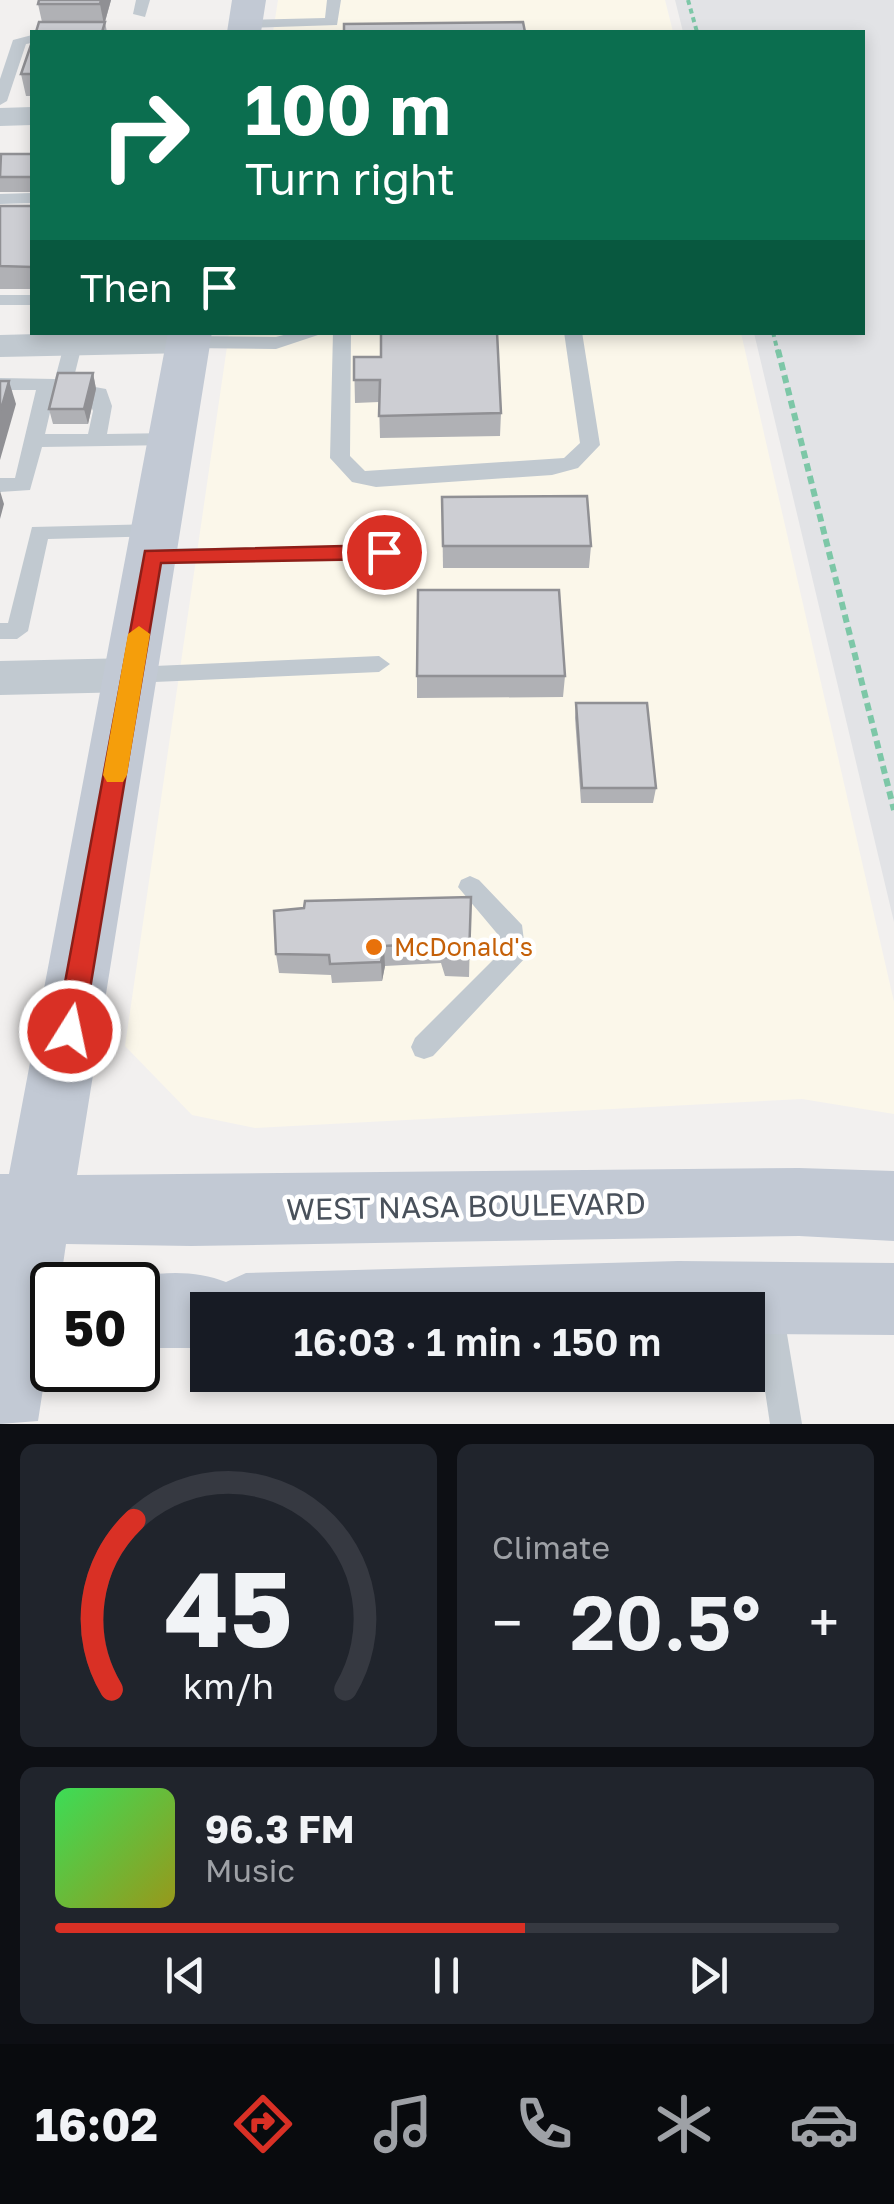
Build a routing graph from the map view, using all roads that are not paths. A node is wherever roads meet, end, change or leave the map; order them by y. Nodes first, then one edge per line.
1 (334, 0) edge
2 (343, 0) edge
3 (246, 19) edge
4 (332, 27) edge
5 (30, 40) edge
6 (0, 101) edge
7 (30, 116) edge
8 (0, 117) edge
9 (30, 198) edge
10 (0, 199) edge
11 (0, 300) edge
12 (30, 300) edge
13 (307, 335) edge
14 (342, 335) edge
15 (573, 335) edge
16 (190, 337) edge
17 (73, 344) junction
18 (0, 346) edge
19 (0, 384) edge
20 (52, 403) junction
21 (172, 439) junction
22 (34, 441) junction
23 (0, 485) edge
24 (154, 543) junction
25 (384, 552) dead end
26 (0, 631) edge
27 (378, 664) dead end
28 (132, 675) junction
29 (0, 678) edge
30 (470, 887) dead end
31 (424, 1047) dead end
32 (894, 1206) edge
33 (19, 1208) edge
34 (766, 1297) joint
35 (894, 1299) edge
36 (24, 1310) edge
37 (160, 1311) edge
38 (190, 1311) edge
39 (0, 1421) edge
40 (786, 1424) edge

1 - 2 lane
1 - 4 lane
3 - 4 lane
5 - 6 lane
7 - 8 street
9 - 10 lane
11 - 12 lane
13 - 16 lane
14 - 15 lane
16 - 17 street
16 - 21 main road
17 - 18 street
17 - 20 lane
19 - 20 lane
20 - 22 lane
21 - 22 lane
21 - 24 main road
22 - 23 lane
24 - 25 lane
24 - 26 lane
24 - 28 main road
27 - 28 lane
28 - 29 street
28 - 33 main road
30 - 31 lane
32 - 33 main road, WEST NASA BOULEVARD
33 - 36 main road
34 - 35 main road
34 - 40 lane
36 - 39 main road
37 - 38 main road

